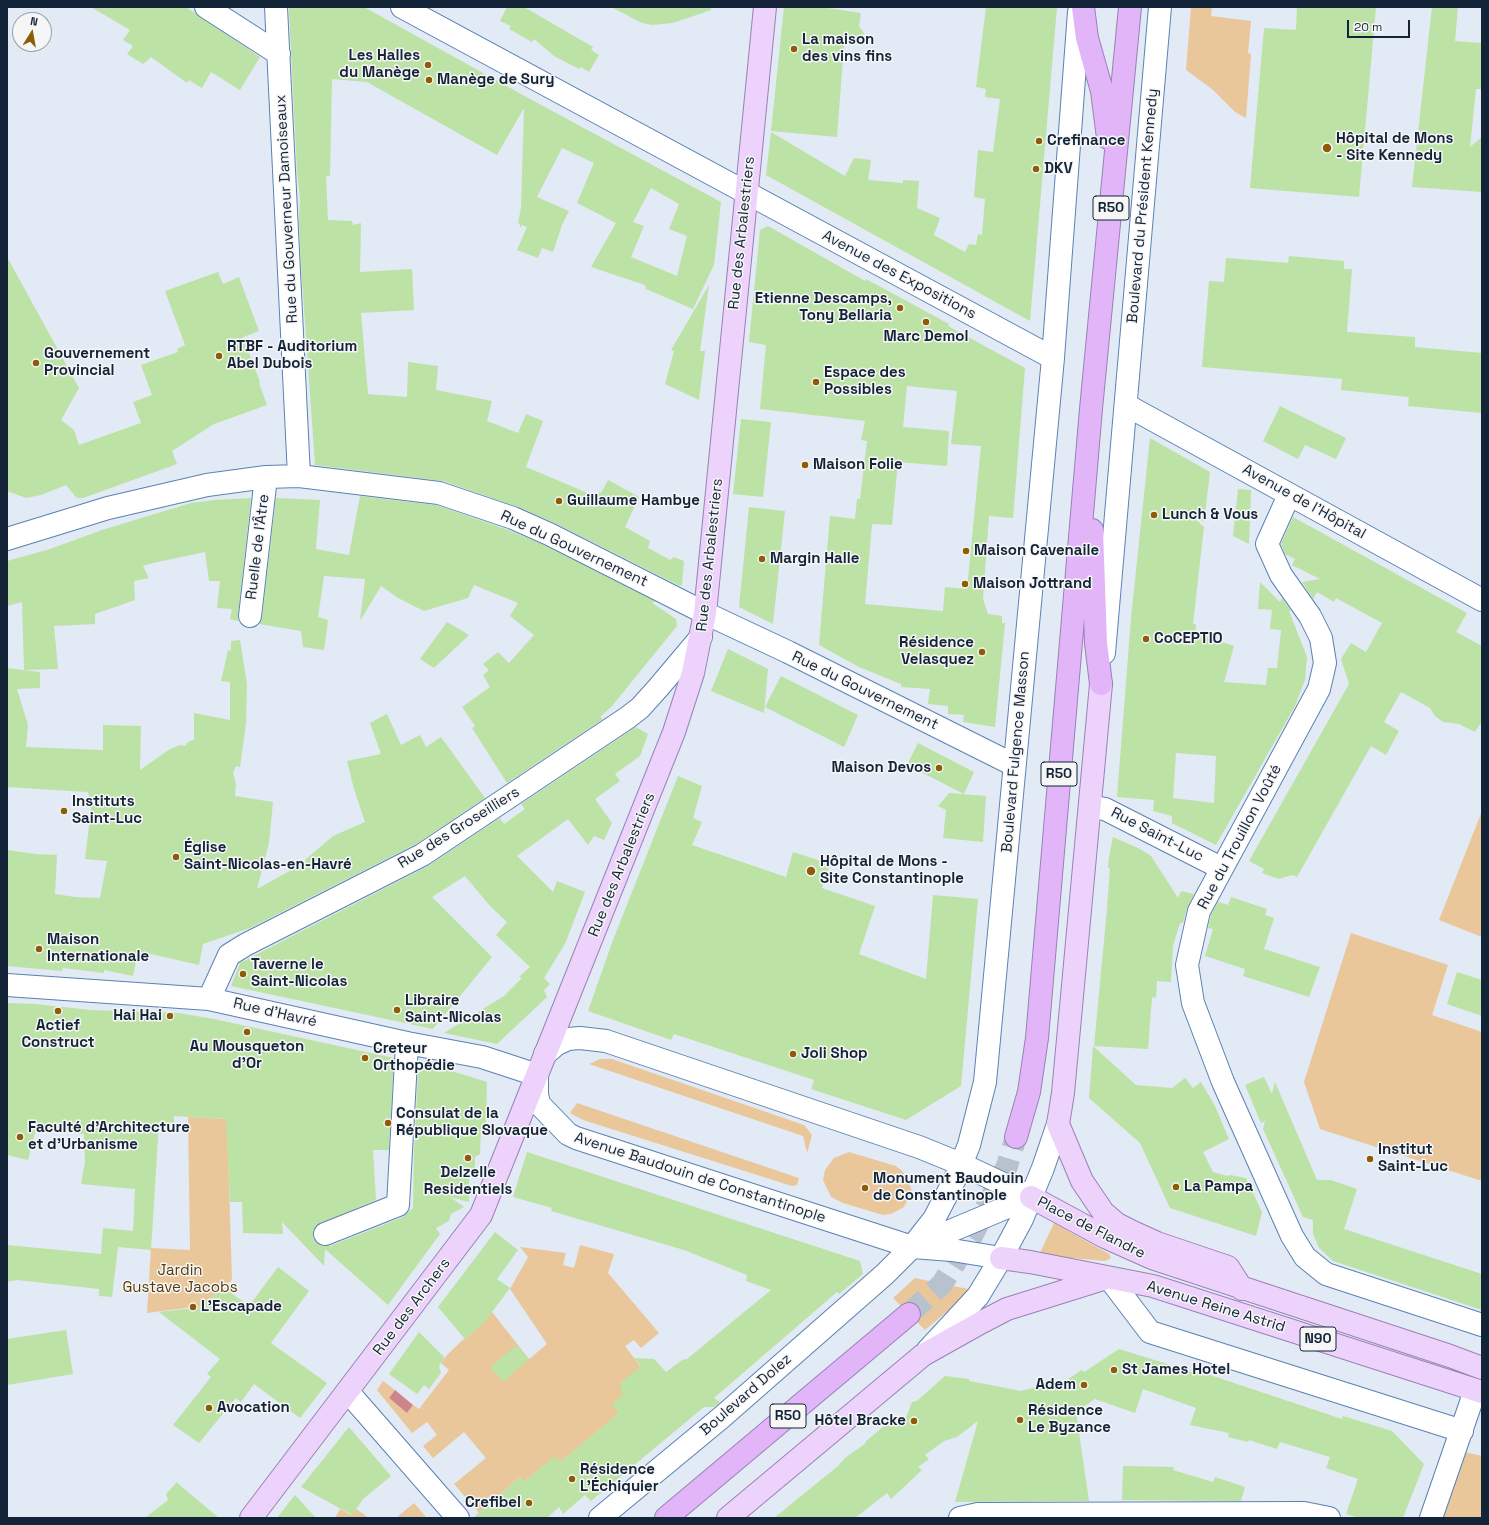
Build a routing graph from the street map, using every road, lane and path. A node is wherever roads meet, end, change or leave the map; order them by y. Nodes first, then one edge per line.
1 (206, 7) edge
2 (402, 7) edge
3 (765, 7) edge
4 (1079, 7) edge
5 (1083, 7) edge
6 (1130, 7) edge
7 (1135, 7) edge
8 (1160, 7) edge
9 (276, 11) edge
10 (1127, 33) junction
11 (279, 54) junction
12 (746, 193) junction
13 (1112, 201) junction
14 (1053, 358) junction
15 (1126, 405) junction
16 (1091, 409) junction
17 (299, 476) junction
18 (266, 478) junction
19 (1289, 494) junction
20 (7, 539) edge
21 (1482, 600) edge
22 (705, 613) junction
23 (250, 616) dead end
24 (701, 637) junction
25 (1101, 684) junction
26 (1014, 765) junction
27 (1091, 807) junction
28 (1221, 868) junction
29 (7, 985) edge
30 (209, 999) junction
31 (407, 1043) junction
32 (545, 1054) junction
33 (537, 1075) junction
34 (1058, 1124) junction
35 (1016, 1137) tunnel mouth
36 (965, 1154) junction
37 (1034, 1191) junction
38 (325, 1234) dead end
39 (912, 1247) junction
40 (1001, 1258) junction
41 (1152, 1258) joint
42 (890, 1269) joint
43 (1109, 1278) junction
44 (1242, 1289) junction
45 (909, 1314) tunnel mouth
46 (1482, 1325) edge
47 (923, 1355) junction
48 (1482, 1368) edge
49 (1479, 1391) edge
50 (348, 1392) junction
51 (1462, 1431) junction
52 (251, 1518) edge
53 (458, 1518) edge
54 (600, 1518) edge
55 (666, 1518) edge
56 (728, 1518) edge
57 (960, 1518) edge
58 (1329, 1518) edge
59 (1431, 1518) edge

1 - 11 street
2 - 12 street, Avenue des Expositions
3 - 12 main road, Rue des Arbalestriers
4 - 14 street
5 - 13 highway
6 - 10 highway, Boulevard du Président Kennedy / R50
7 - 10 highway
8 - 15 street, Boulevard du Président Kennedy
9 - 11 street, Rue du Gouverneur Damoiseaux
10 - 13 highway, Boulevard du Président Kennedy / R50
11 - 17 street, Rue du Gouverneur Damoiseaux
12 - 14 street, Avenue des Expositions
12 - 22 main road, Rue des Arbalestriers
13 - 16 highway, Boulevard du Président Kennedy / R50
14 - 26 street, Boulevard Fulgence Masson
15 - 19 street, Avenue de l'Hôpital
15 - 25 street
16 - 25 highway
16 - 35 highway, R50
17 - 18 street, Rue du Gouvernement
17 - 22 street, Rue du Gouvernement
18 - 20 street, Rue du Gouvernement
18 - 23 street, Ruelle de l'Âtre
19 - 21 street, Avenue de l'Hôpital
19 - 28 street, Rue du Trouillon Voûté
22 - 24 main road, Rue des Arbalestriers
22 - 26 street, Rue du Gouvernement
24 - 30 street, Rue des Groseilliers
24 - 32 main road, Rue des Arbalestriers
25 - 27 main road
26 - 36 street, Boulevard Fulgence Masson
27 - 28 street, Rue Saint-Luc
27 - 34 main road
28 - 46 street, Rue du Trouillon Voûté
29 - 30 street, Rue d'Havré
30 - 31 street, Rue d'Havré
31 - 33 street, Rue d'Havré
31 - 38 street
32 - 33 main road, Rue des Arbalestriers
32 - 36 street, Place de Flandre
33 - 39 street, Avenue Baudouin de Constantinople
33 - 50 main road, Rue des Archers
34 - 37 street, Place de Flandre
34 - 44 main road
36 - 37 street, Place de Flandre
36 - 39 street, Place de Flandre
37 - 39 street, Place de Flandre
37 - 40 street, Place de Flandre
37 - 41 main road, Place de Flandre / N90
39 - 40 street
39 - 42 street, Place de Flandre
40 - 43 main road
40 - 47 street, Place de Flandre
41 - 44 main road, Avenue Reine Astrid / N90
42 - 54 street, Boulevard Dolez
43 - 47 main road
43 - 49 main road, Avenue Reine Astrid / N90
43 - 51 street
44 - 48 main road, Avenue Reine Astrid / N90
45 - 55 highway, R50
47 - 56 main road
49 - 51 street
50 - 52 main road, Rue des Archers
50 - 53 street
51 - 59 street
57 - 58 street

